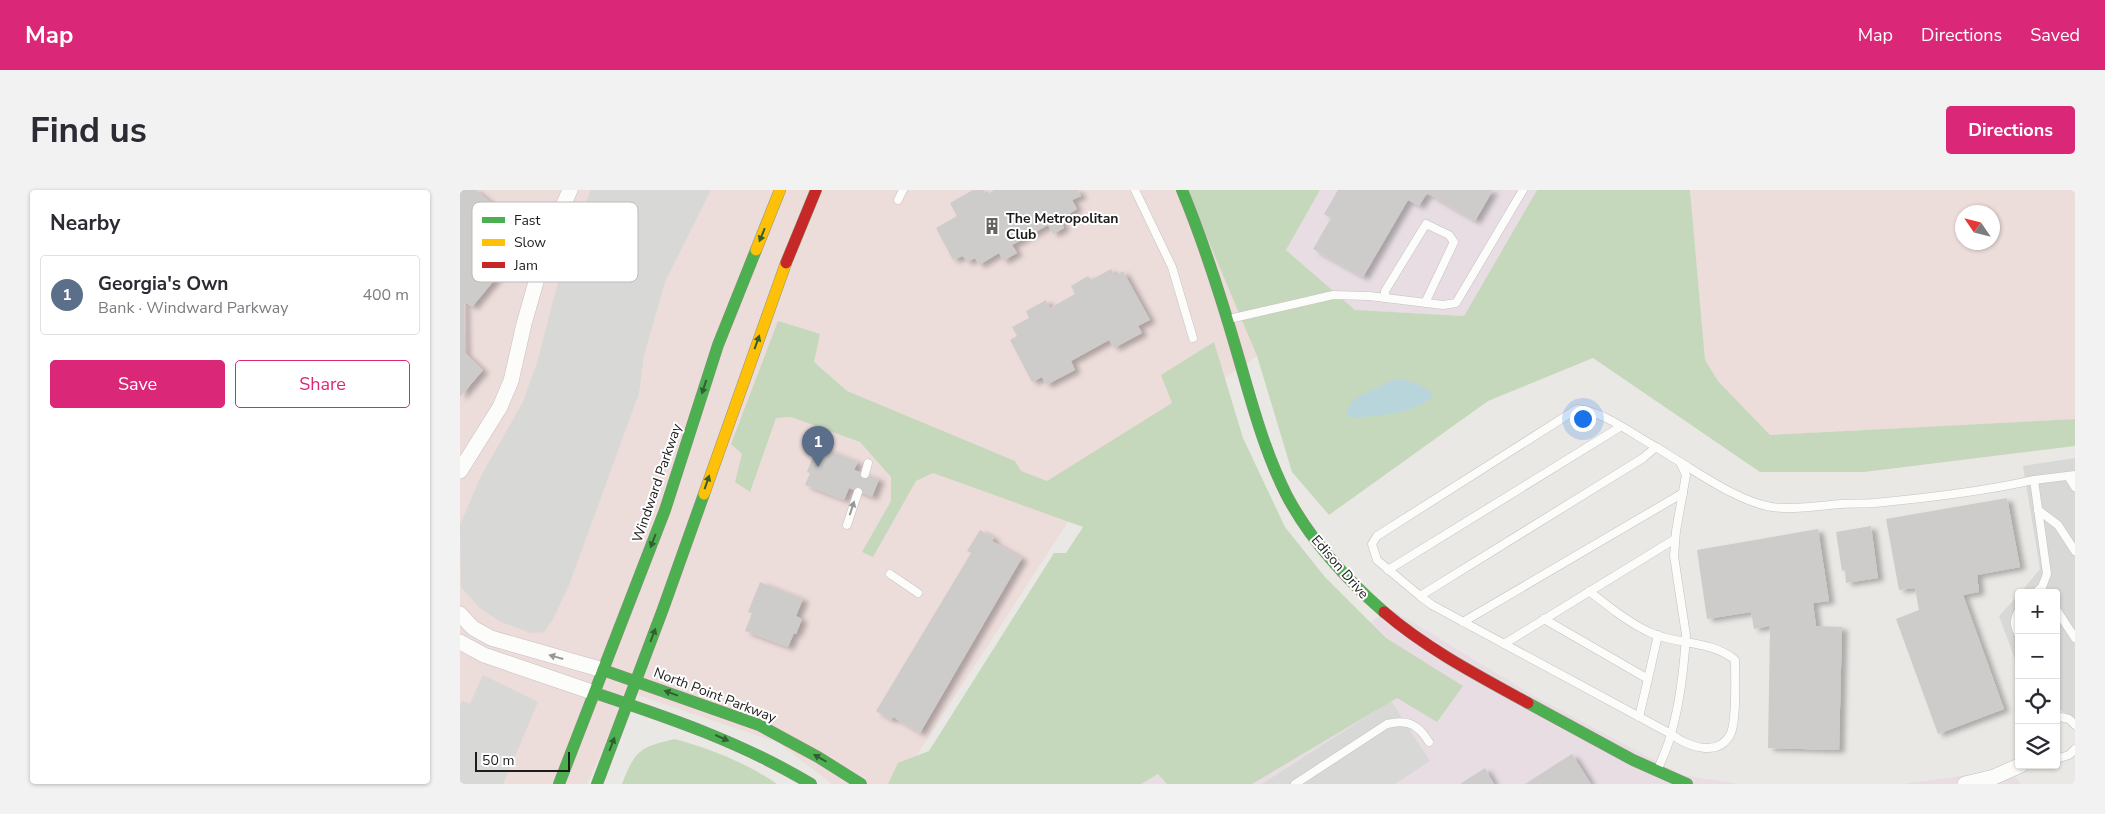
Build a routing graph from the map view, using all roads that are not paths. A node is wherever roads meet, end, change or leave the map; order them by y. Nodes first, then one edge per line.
1 (570, 190) edge
2 (780, 190) edge
3 (816, 190) edge
4 (903, 190) edge
5 (1135, 190) edge
6 (1182, 190) edge
7 (1523, 190) edge
8 (898, 200) dead end
9 (565, 202) edge
10 (536, 282) edge
11 (1385, 298) junction
12 (1425, 303) junction
13 (1227, 320) junction
14 (1194, 338) dead end
15 (1620, 427) junction
16 (1656, 447) junction
17 (1680, 462) junction
18 (868, 463) dead end
19 (460, 471) edge
20 (864, 474) dead end
21 (2071, 475) edge
22 (2034, 480) junction
23 (2075, 487) edge
24 (858, 492) dead end
25 (1683, 493) junction
26 (2038, 510) junction
27 (847, 525) dead end
28 (1675, 539) junction
29 (2075, 552) edge
30 (1388, 570) junction
31 (890, 574) dead end
32 (2044, 589) edge
33 (1589, 592) junction
34 (918, 593) dead end
35 (1420, 596) junction
36 (460, 614) edge
37 (2060, 615) edge
38 (1544, 619) junction
39 (1463, 622) junction
40 (1658, 635) junction
41 (2075, 638) edge
42 (460, 642) edge
43 (1685, 643) junction
44 (1504, 644) junction
45 (603, 670) junction
46 (1648, 679) junction
47 (635, 681) junction
48 (595, 693) junction
49 (627, 704) junction
50 (1639, 717) junction
51 (2060, 717) edge
52 (2075, 725) edge
53 (1671, 734) junction
54 (1429, 742) dead end
55 (2075, 749) edge
56 (2060, 758) edge
57 (2015, 769) edge
58 (1657, 773) junction
59 (1995, 781) edge
60 (559, 784) edge
61 (597, 784) edge
62 (811, 784) edge
63 (861, 784) edge
64 (1295, 784) edge
65 (1687, 784) edge
66 (1965, 784) edge

1 - 9 street
2 -> 45 street, Windward Parkway
47 -> 3 street
4 - 8 lane
5 - 14 lane
6 - 13 street, Edison Drive
7 - 12 lane
10 - 19 street
11 - 12 lane
11 - 12 lane
11 - 13 lane
13 - 58 street, Edison Drive
15 - 16 lane
15 - 30 lane
15 - 30 lane
16 - 17 lane
16 - 35 lane
17 - 22 lane
17 - 25 lane
18 - 20 lane
21 - 22 lane
21 - 23 lane
22 - 26 lane
27 -> 24 lane
25 - 28 lane
25 - 39 lane
26 - 29 lane
26 - 32 lane
28 - 33 lane
28 - 43 lane
30 - 35 lane
31 - 34 lane
33 - 38 lane
33 - 40 lane
35 - 39 lane
45 -> 36 street
37 - 41 lane
38 - 44 lane
38 - 46 lane
39 - 44 lane
40 - 43 lane
40 - 46 lane
42 - 48 street
43 - 53 lane
43 - 53 lane
44 - 50 lane
45 - 47 street, North Point Parkway
45 - 48 street, Windward Parkway
46 - 50 lane
47 - 49 street
63 -> 47 street, North Point Parkway
48 - 49 street
48 - 60 street, Windward Parkway
61 -> 49 street
49 -> 62 street
50 - 53 lane
51 - 52 lane
53 - 58 lane
54 - 64 lane
55 - 56 lane
57 - 59 street
58 - 65 street, Edison Drive
59 - 66 street

